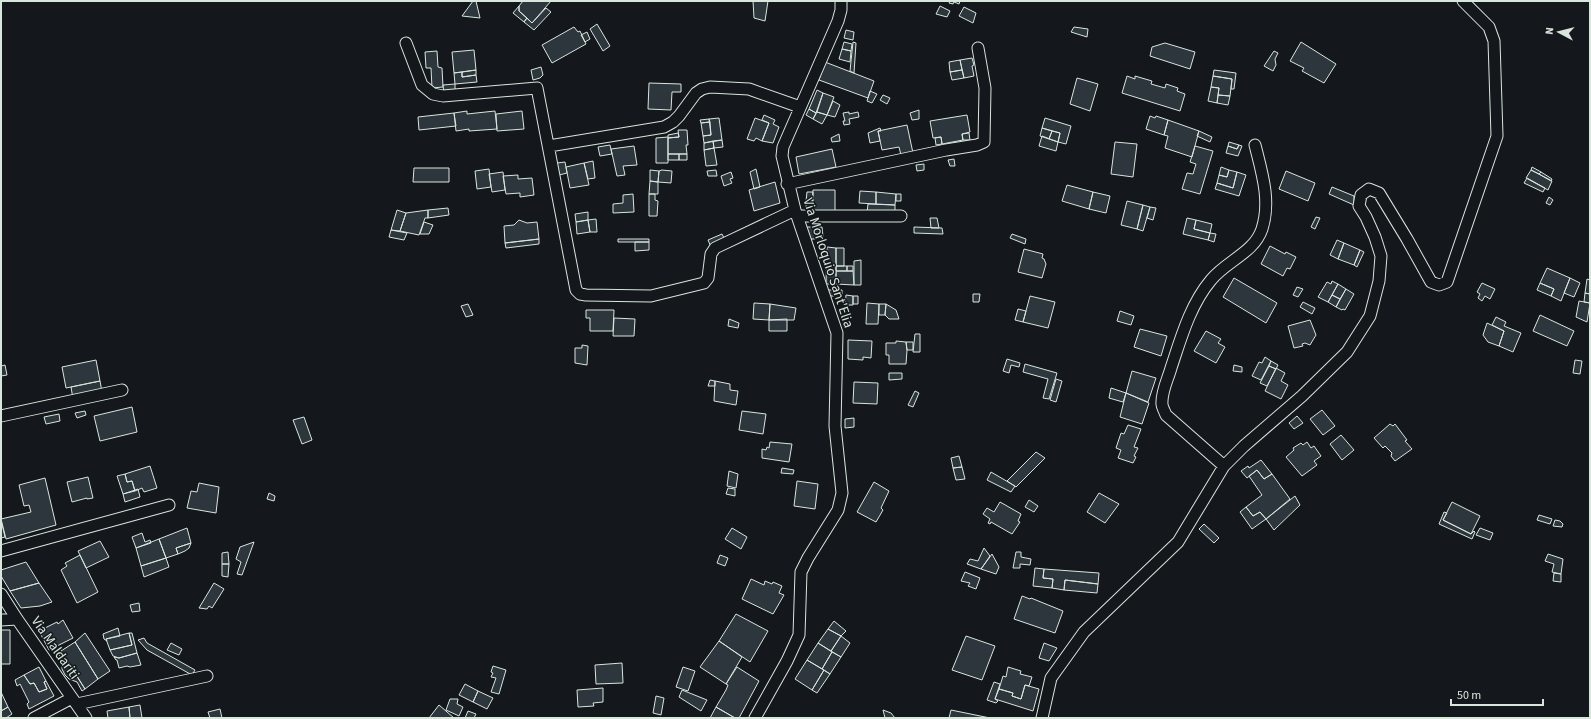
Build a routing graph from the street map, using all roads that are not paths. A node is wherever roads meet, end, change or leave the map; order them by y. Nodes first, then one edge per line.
1 (841, 1) edge
2 (1463, 1) edge
3 (406, 43) dead end
4 (978, 48) dead end
5 (800, 107) junction
6 (1255, 145) dead end
7 (549, 146) junction
8 (787, 184) junction
9 (796, 213) junction
10 (901, 216) dead end
11 (122, 390) dead end
12 (1, 416) edge
13 (1224, 466) junction
14 (169, 505) dead end
15 (1, 552) edge
16 (1, 594) edge
17 (17, 619) junction
18 (1, 620) edge
19 (207, 676) dead end
20 (75, 701) junction
21 (34, 718) edge
22 (86, 718) edge
23 (755, 718) edge
24 (1042, 718) edge

1 - 5 street, Via Morloquio Sant'Elia
2 - 13 street
3 - 7 street
4 - 8 street
5 - 7 street
5 - 8 street, Via Morloquio Sant'Elia
6 - 13 street
7 - 9 street
8 - 9 street, Via Morloquio Sant'Elia
9 - 10 street
9 - 23 street, Via Morloquio Sant'Elia
11 - 12 street
13 - 24 street
14 - 15 street
16 - 17 street, Via Maldariti
17 - 18 street
17 - 20 street, Via Maldariti
19 - 20 street
20 - 21 street
20 - 22 street, Via Maldariti

